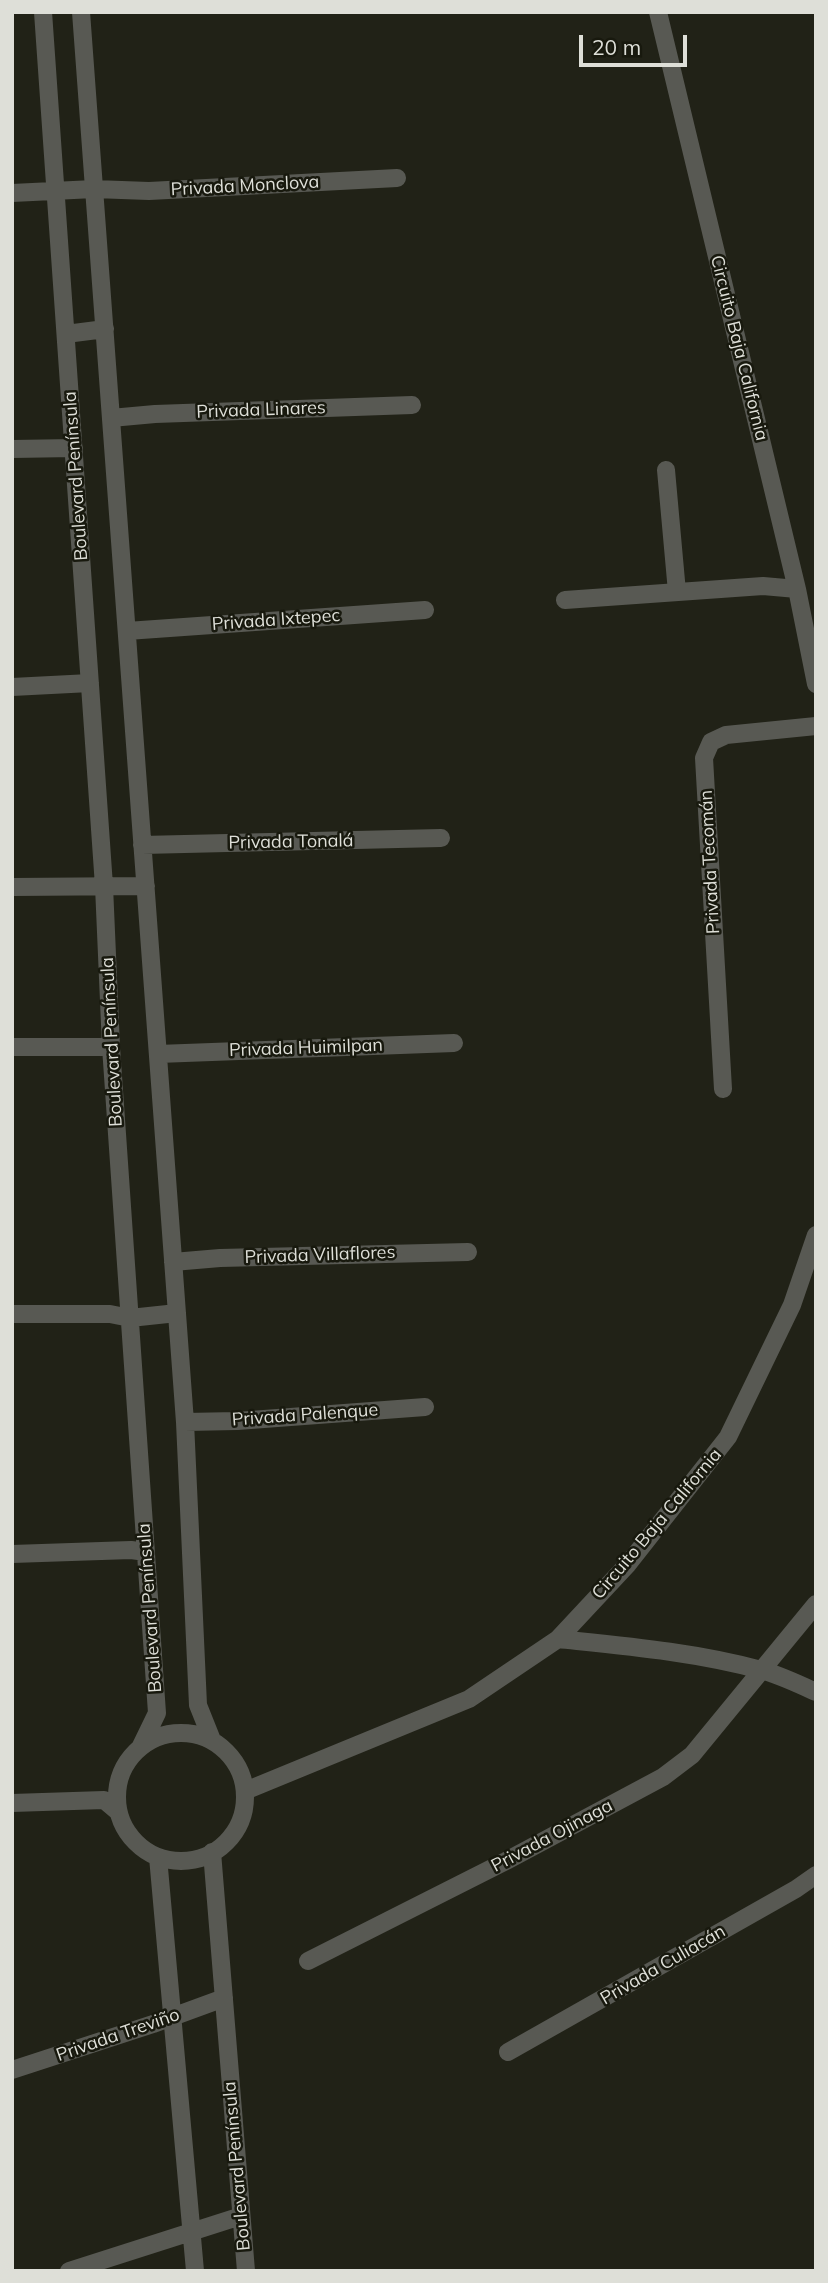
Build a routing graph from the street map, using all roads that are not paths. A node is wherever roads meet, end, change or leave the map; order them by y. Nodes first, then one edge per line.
1 (43, 12) edge
2 (81, 12) edge
3 (658, 12) edge
4 (397, 178) dead end
5 (94, 189) junction
6 (55, 191) junction
7 (12, 193) edge
8 (105, 329) junction
9 (66, 334) junction
10 (412, 404) dead end
11 (111, 418) junction
12 (74, 448) junction
13 (12, 449) edge
14 (666, 470) dead end
15 (797, 589) junction
16 (677, 592) junction
17 (565, 600) dead end
18 (425, 610) dead end
19 (127, 631) junction
20 (90, 683) junction
21 (816, 684) edge
22 (12, 687) edge
23 (816, 726) edge
24 (441, 838) dead end
25 (142, 845) junction
26 (104, 886) junction
27 (146, 886) junction
28 (12, 887) edge
29 (454, 1042) dead end
30 (12, 1047) edge
31 (111, 1047) junction
32 (158, 1054) junction
33 (723, 1089) dead end
34 (816, 1235) edge
35 (468, 1252) dead end
36 (173, 1262) junction
37 (177, 1313) junction
38 (12, 1314) edge
39 (130, 1318) junction
40 (425, 1407) dead end
41 (185, 1422) junction
42 (146, 1552) junction
43 (12, 1554) edge
44 (816, 1604) edge
45 (558, 1639) junction
46 (762, 1670) junction
47 (816, 1692) edge
48 (212, 1740) junction
49 (141, 1746) junction
50 (245, 1791) junction
51 (12, 1803) edge
52 (117, 1811) junction
53 (212, 1852) junction
54 (158, 1857) junction
55 (816, 1875) edge
56 (309, 1961) dead end
57 (224, 1998) junction
58 (172, 2017) junction
59 (508, 2052) dead end
60 (12, 2070) edge
61 (241, 2216) junction
62 (192, 2232) junction
63 (69, 2271) edge
64 (195, 2271) edge
65 (246, 2271) edge

1 - 6 street, Boulevard Península
2 - 5 street
3 - 15 street, Circuito Baja California
4 - 5 street, Privada Monclova
5 - 6 street, Privada Monclova
5 - 8 street
6 - 7 street, Privada Monclova
6 - 9 street, Boulevard Península
8 - 9 street
8 - 11 street
9 - 12 street, Boulevard Península
10 - 11 street, Privada Linares
11 - 19 street
12 - 13 street
12 - 20 street, Boulevard Península
14 - 16 street
15 - 16 street
15 - 21 street, Circuito Baja California
16 - 17 street
18 - 19 street, Privada Ixtepec
19 - 25 street
20 - 22 street
20 - 26 street, Boulevard Península
23 - 33 street, Privada Tecomán
24 - 25 street, Privada Tonalá
25 - 27 street
26 - 27 street
26 - 28 street
26 - 31 street, Boulevard Península
27 - 32 street
29 - 32 street, Privada Huimilpan
30 - 31 street
31 - 39 street, Boulevard Península
32 - 36 street
34 - 45 street, Circuito Baja California
35 - 36 street, Privada Villaflores
36 - 37 street
37 - 39 street
37 - 41 street
38 - 39 street
39 - 42 street, Boulevard Península
40 - 41 street, Privada Palenque
41 - 48 street
42 - 43 street
42 - 49 street, Boulevard Península
44 - 46 street, Privada Ojinaga
45 - 46 street
45 - 50 street, Circuito Baja California
46 - 47 street
46 - 56 street, Privada Ojinaga
48 - 49 street
48 - 50 street
49 - 52 street
50 - 53 street
51 - 52 street
52 - 54 street
53 - 54 street
53 - 57 street, Boulevard Península
54 - 58 street
55 - 59 street, Privada Culiacán
57 - 58 street, Privada Treviño
57 - 61 street, Boulevard Península
58 - 60 street, Privada Treviño
58 - 62 street
61 - 62 street
61 - 65 street, Boulevard Península
62 - 63 street
62 - 64 street

